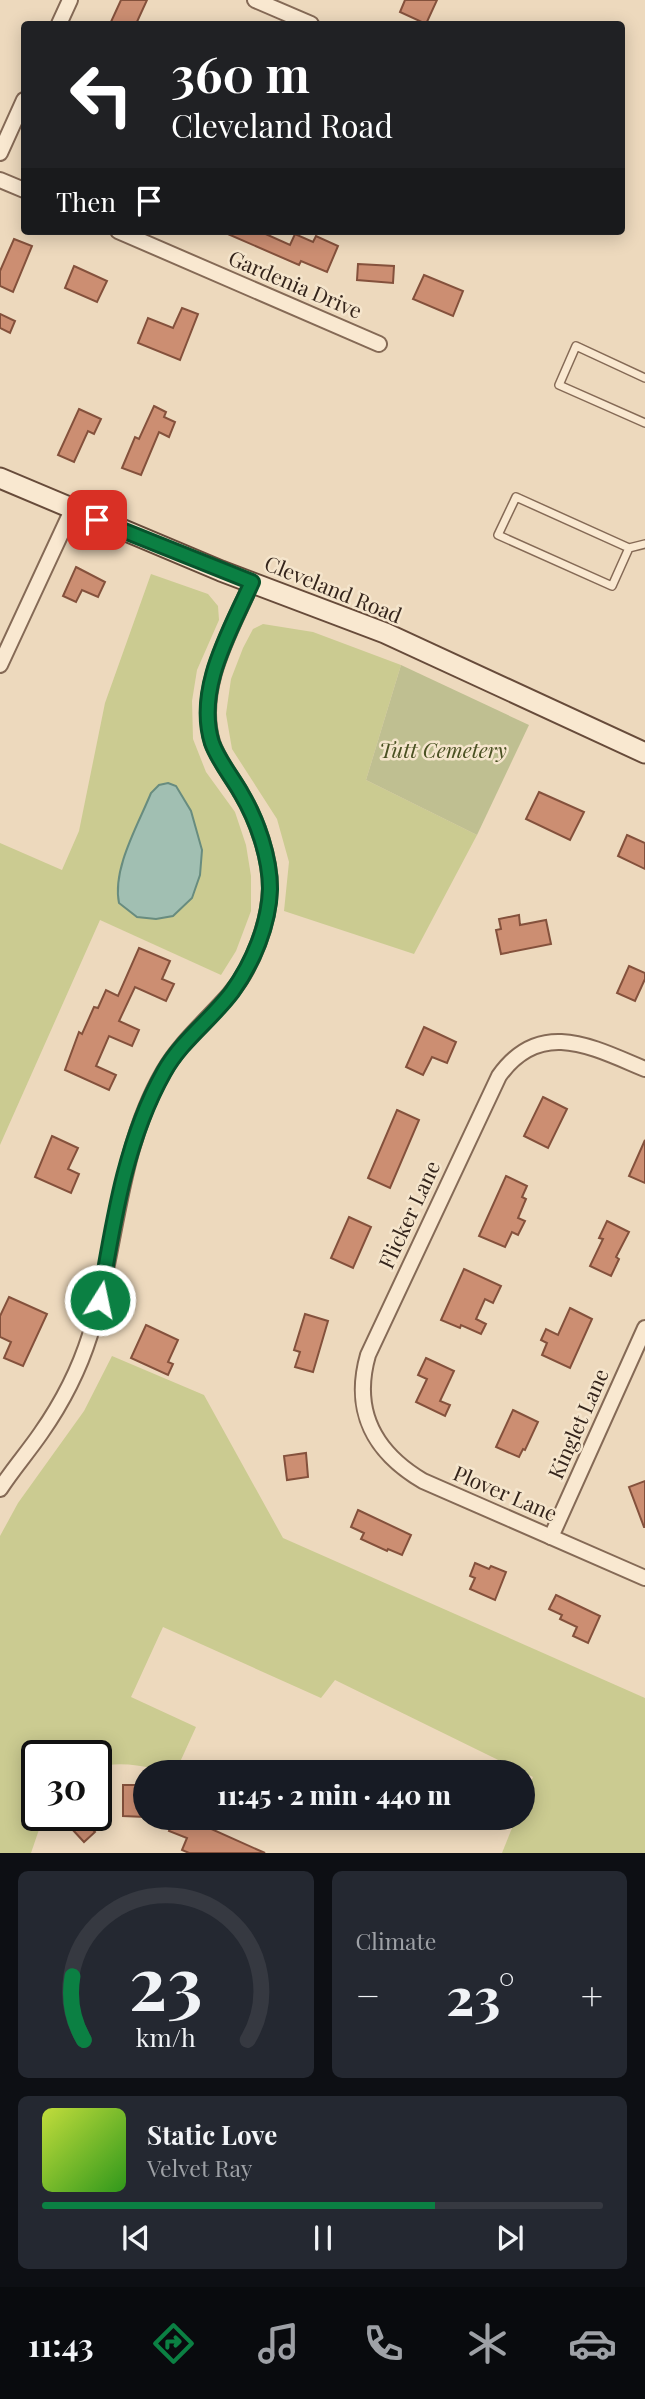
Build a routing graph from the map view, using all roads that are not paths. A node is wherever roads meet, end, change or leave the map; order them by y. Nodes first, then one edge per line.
1 (70, 0) edge
2 (255, 0) edge
3 (60, 21) edge
4 (304, 21) edge
5 (21, 107) edge
6 (0, 153) edge
7 (0, 180) edge
8 (21, 189) edge
9 (127, 235) edge
10 (379, 344) dead end
11 (645, 378) edge
12 (645, 424) edge
13 (0, 478) edge
14 (72, 510) junction
15 (645, 544) edge
16 (629, 548) junction
17 (252, 582) junction
18 (0, 665) edge
19 (645, 753) edge
20 (645, 1069) edge
21 (645, 1328) edge
22 (369, 1424) joint
23 (0, 1489) edge
24 (551, 1536) junction
25 (645, 1578) edge

1 - 3 street
2 - 4 street
5 - 6 street
7 - 8 street
9 - 10 street, Gardenia Drive
11 - 12 lane
13 - 14 main road, Cleveland Road
14 - 17 main road, Cleveland Road
14 - 18 street
15 - 16 lane
16 - 16 lane
17 - 19 main road, Cleveland Road
17 - 23 street
20 - 22 street, Flicker Lane
21 - 24 street, Kinglet Lane
22 - 24 street, Plover Lane
24 - 25 street, Plover Lane

